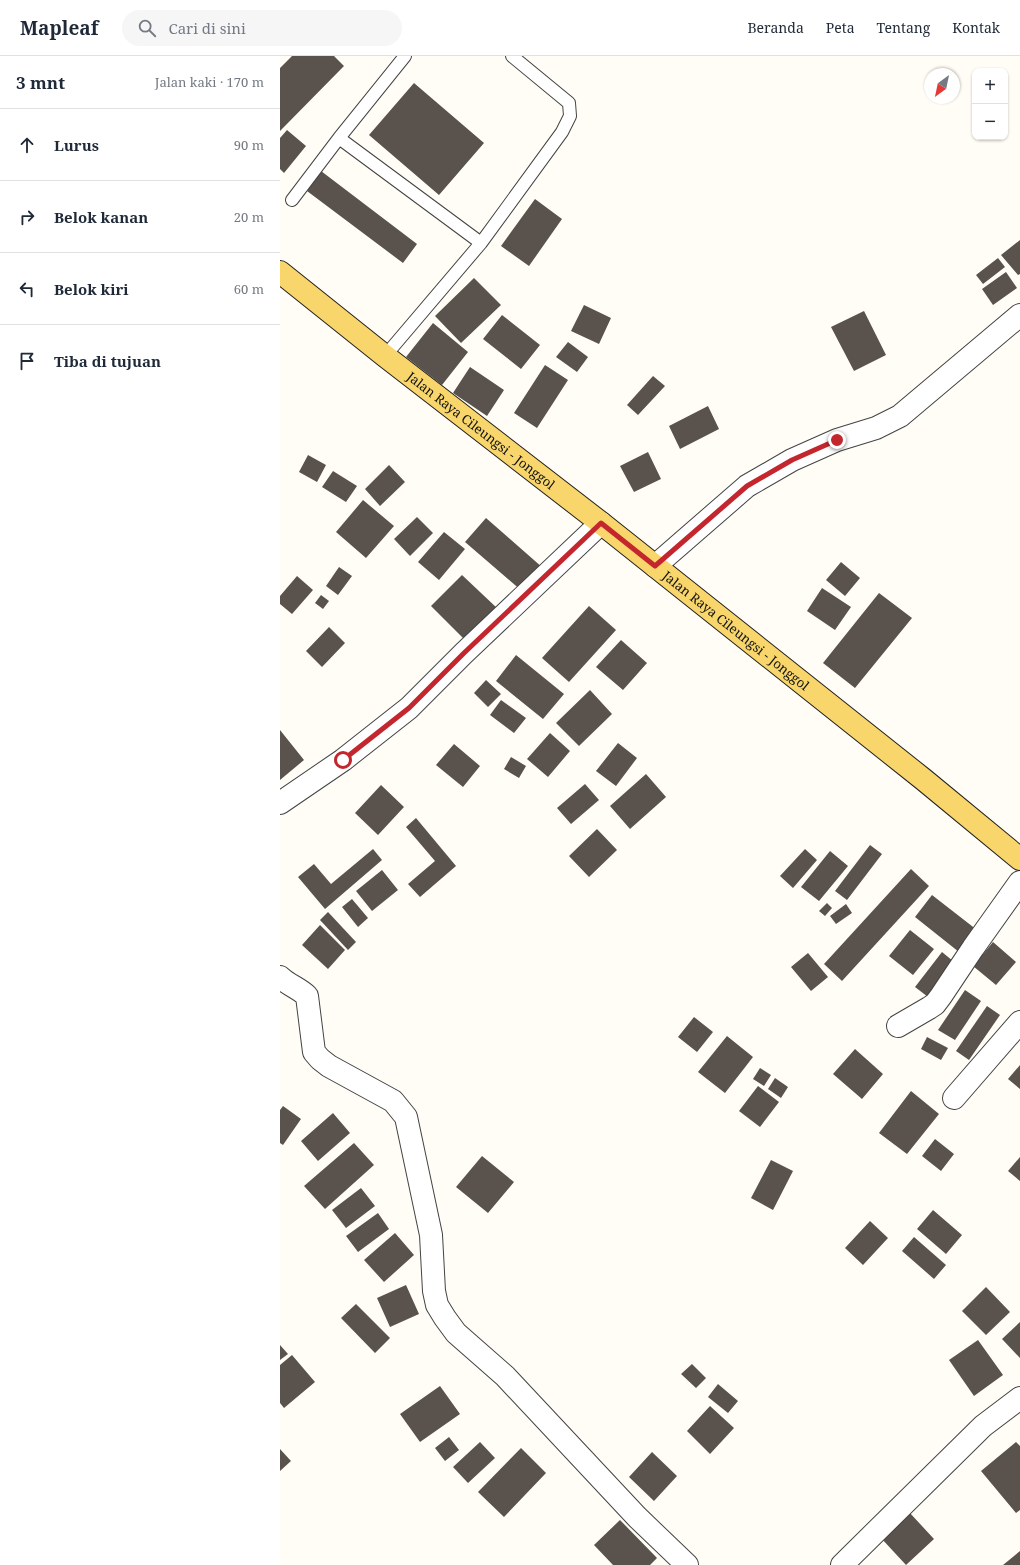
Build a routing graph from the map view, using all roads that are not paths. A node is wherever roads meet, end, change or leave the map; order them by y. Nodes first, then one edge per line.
1 (405, 56) edge
2 (512, 56) edge
3 (339, 138) junction
4 (292, 200) dead end
5 (481, 243) junction
6 (280, 272) edge
7 (1020, 315) edge
8 (385, 356) junction
9 (601, 523) junction
10 (655, 566) junction
11 (280, 803) edge
12 (1020, 859) edge
13 (1020, 882) edge
14 (280, 977) edge
15 (1020, 1022) edge
16 (898, 1026) dead end
17 (954, 1098) dead end
18 (1020, 1398) edge
19 (687, 1565) edge
20 (842, 1565) edge

1 - 3 lane
2 - 5 lane
3 - 4 lane
3 - 5 lane
5 - 8 lane
6 - 8 main road, Jalan Raya Cileungsi - Jonggol
7 - 10 street
8 - 9 main road, Jalan Raya Cileungsi - Jonggol
9 - 10 main road, Jalan Raya Cileungsi - Jonggol
9 - 11 street
10 - 12 main road, Jalan Raya Cileungsi - Jonggol
13 - 16 street
14 - 19 street
15 - 17 street
18 - 20 street

